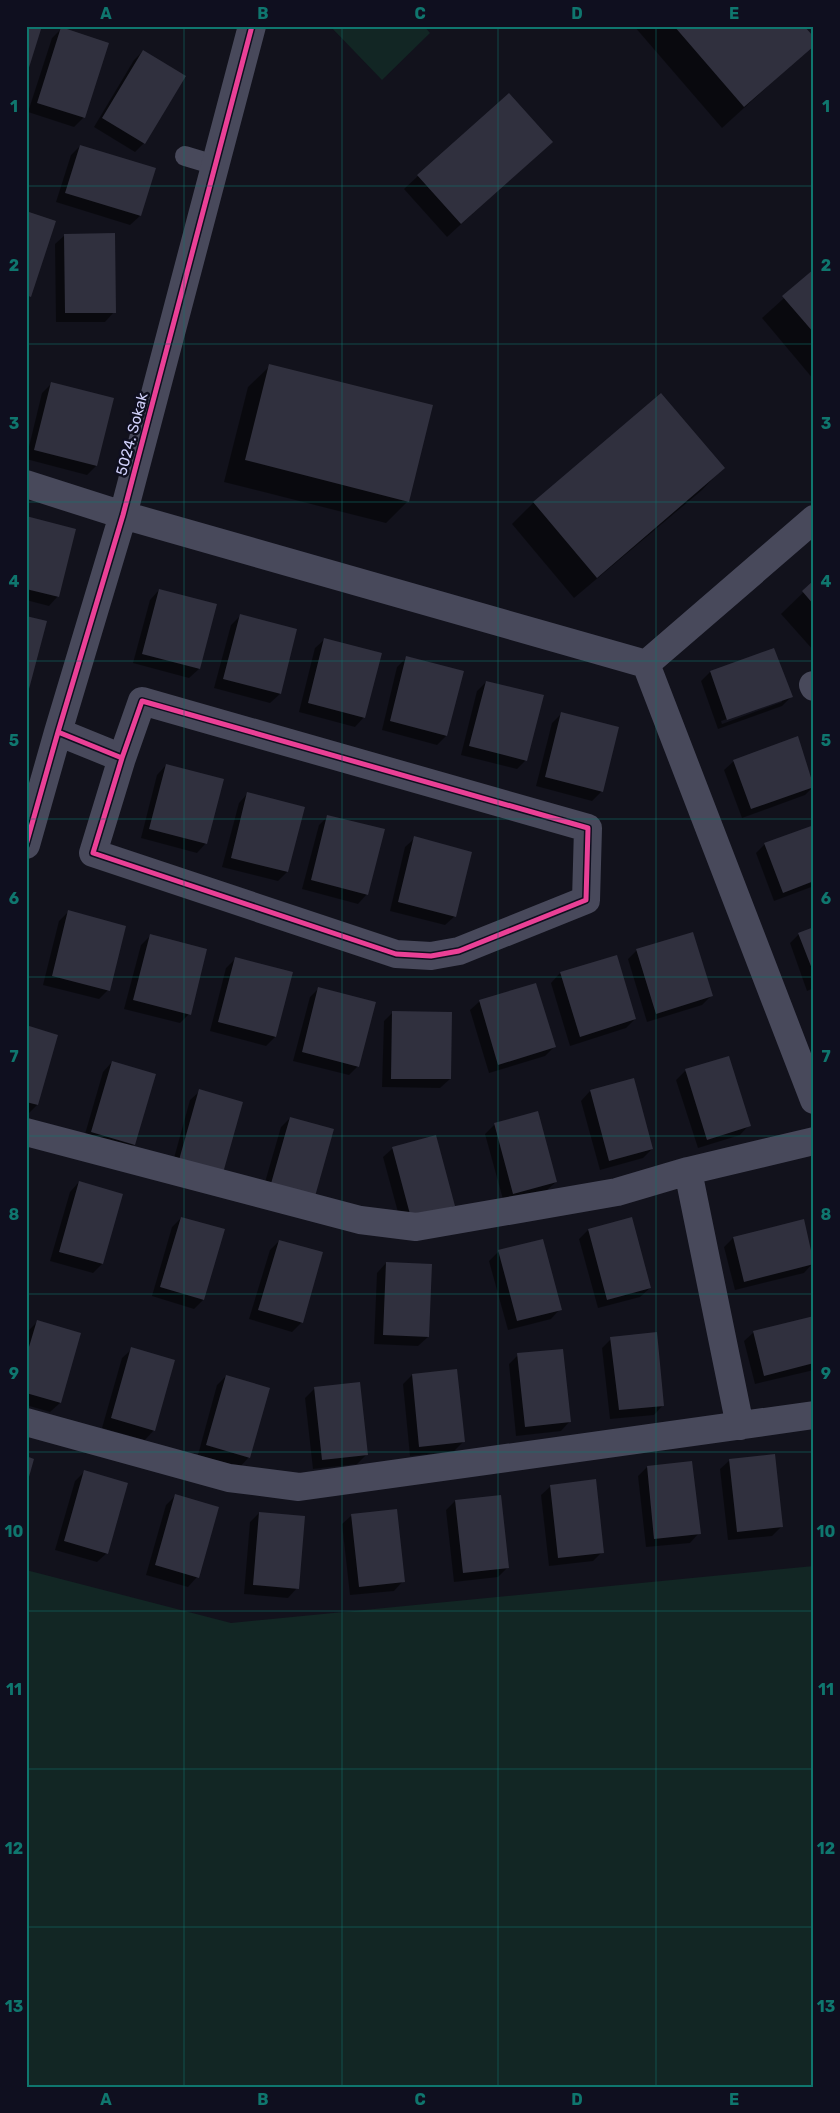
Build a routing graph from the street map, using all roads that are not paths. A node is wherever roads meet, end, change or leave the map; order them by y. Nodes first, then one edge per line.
1 (252, 26) edge
2 (185, 156) dead end
3 (215, 165) junction
4 (26, 484) edge
5 (123, 515) junction
6 (814, 518) edge
7 (646, 664) junction
8 (58, 732) junction
9 (122, 758) junction
10 (26, 845) edge
11 (814, 1100) edge
12 (26, 1132) edge
13 (814, 1141) edge
14 (688, 1171) junction
15 (814, 1415) edge
16 (26, 1422) edge
17 (740, 1426) junction

1 - 3 street, 5024. Sokak
2 - 3 lane
3 - 5 street, 5024. Sokak
4 - 5 street
5 - 7 street
5 - 8 street, 5024. Sokak
6 - 7 street
7 - 11 street
8 - 9 street
8 - 10 street, 5024. Sokak
9 - 9 street
12 - 14 street
13 - 14 street
14 - 17 street
15 - 17 street
16 - 17 street

